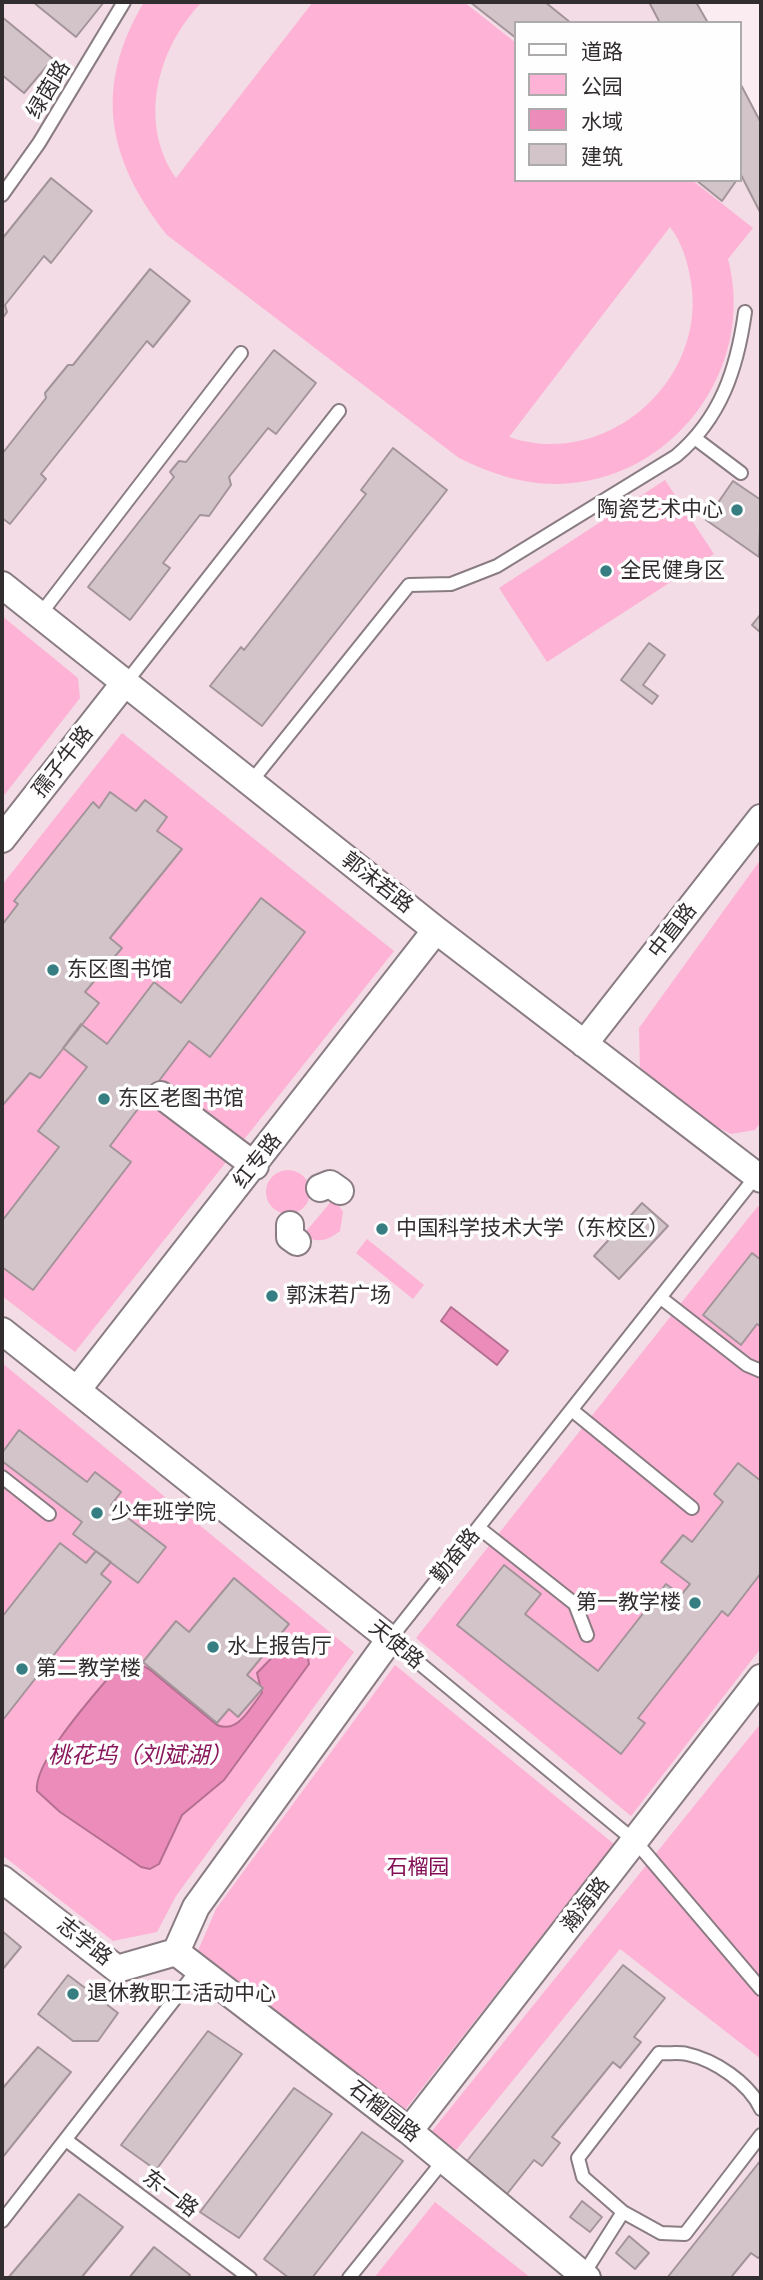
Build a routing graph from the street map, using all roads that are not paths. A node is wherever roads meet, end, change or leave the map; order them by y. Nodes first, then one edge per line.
1 (124, 2) edge
2 (2, 195) edge
3 (745, 312) dead end
4 (241, 353) dead end
5 (339, 411) dead end
6 (696, 439) junction
7 (741, 473) dead end
8 (2, 585) edge
9 (39, 616) junction
10 (123, 685) junction
11 (250, 784) junction
12 (761, 818) edge
13 (2, 839) edge
14 (436, 930) junction
15 (584, 1044) junction
16 (161, 1095) dead end
17 (255, 1166) junction
18 (760, 1174) edge
19 (661, 1298) junction
20 (2, 1331) edge
21 (761, 1371) edge
22 (77, 1390) junction
23 (573, 1411) junction
24 (2, 1477) edge
25 (692, 1508) dead end
26 (49, 1514) dead end
27 (479, 1528) junction
28 (587, 1635) dead end
29 (390, 1639) junction
30 (761, 1678) edge
31 (636, 1842) junction
32 (2, 1879) edge
33 (176, 1952) junction
34 (198, 1969) junction
35 (761, 1989) edge
36 (761, 2109) edge
37 (409, 2131) junction
38 (761, 2135) edge
39 (66, 2140) junction
40 (443, 2161) junction
41 (624, 2213) junction
42 (2, 2221) edge
43 (585, 2277) edge
44 (250, 2278) edge
45 (349, 2278) edge

1 - 2 lane, 绿茵路
3 - 6 lane
4 - 9 lane
5 - 10 lane
6 - 7 lane
6 - 11 lane
8 - 9 street, 郭沫若路
9 - 10 street, 郭沫若路
10 - 11 street, 郭沫若路
10 - 13 street, 孺子牛路
11 - 14 street, 郭沫若路
12 - 15 street, 中直路
14 - 15 street, 郭沫若路
14 - 17 street, 红专路
15 - 18 street, 郭沫若路
16 - 17 street
17 - 22 street, 红专路
18 - 19 lane, 勤奋路
19 - 21 lane
19 - 23 lane, 勤奋路
20 - 22 street, 天使路
22 - 29 street, 天使路
23 - 25 lane
23 - 27 lane, 勤奋路
24 - 26 lane
27 - 28 lane
27 - 29 lane, 勤奋路
29 - 31 lane, 天使路
29 - 33 street, 勤奋路
30 - 31 street, 瀚海路
31 - 35 lane, 天使路
31 - 37 street, 瀚海路
32 - 33 street, 志学路
33 - 34 street, 石榴园路
34 - 37 street, 石榴园路
34 - 39 lane
36 - 41 lane
37 - 40 street, 石榴园路
38 - 41 lane
39 - 42 lane
39 - 44 lane, 东一路
40 - 43 street, 石榴园路
40 - 45 lane
41 - 43 lane

